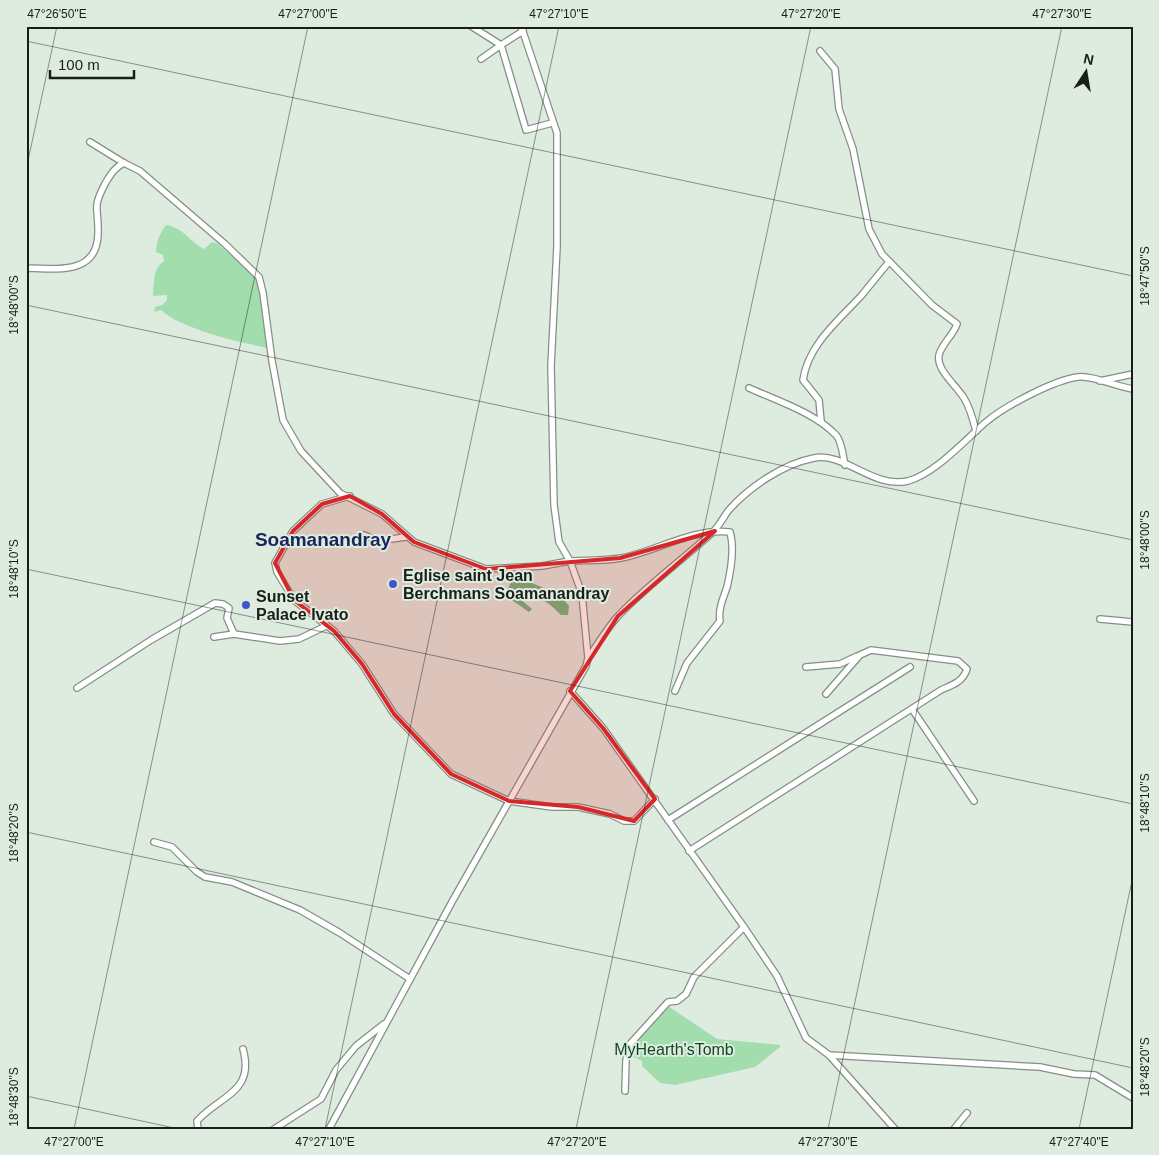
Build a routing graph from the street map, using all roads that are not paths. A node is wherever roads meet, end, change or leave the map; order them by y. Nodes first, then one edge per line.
1 (471, 26) edge
2 (521, 28) edge
3 (501, 45) junction
4 (820, 51) dead end
5 (481, 59) dead end
6 (552, 123) junction
7 (90, 142) dead end
8 (124, 163) junction
9 (888, 262) junction
10 (26, 268) edge
11 (1133, 374) edge
12 (1100, 381) junction
13 (749, 388) dead end
14 (1133, 390) edge
15 (821, 421) junction
16 (976, 431) junction
17 (845, 465) junction
18 (350, 496) junction
19 (715, 531) junction
20 (364, 536) dead end
21 (406, 536) junction
22 (570, 561) junction
23 (1100, 619) dead end
24 (1133, 622) edge
25 (326, 626) junction
26 (234, 634) junction
27 (214, 637) dead end
28 (860, 655) junction
29 (588, 658) junction
30 (806, 667) dead end
31 (910, 667) dead end
32 (77, 688) dead end
33 (570, 691) junction
34 (675, 691) dead end
35 (826, 694) dead end
36 (912, 709) junction
37 (655, 800) junction
38 (509, 801) junction
39 (974, 801) dead end
40 (668, 820) junction
41 (154, 842) dead end
42 (688, 851) junction
43 (744, 927) junction
44 (410, 979) junction
45 (387, 1021) junction
46 (243, 1049) dead end
47 (829, 1055) junction
48 (626, 1091) dead end
49 (1133, 1098) edge
50 (967, 1113) dead end
51 (198, 1129) edge
52 (274, 1129) edge
53 (329, 1129) edge
54 (895, 1129) edge
55 (954, 1129) edge

1 - 3 street
2 - 3 street
2 - 6 street
3 - 5 street
3 - 6 street
4 - 9 street
6 - 22 street
7 - 8 street
8 - 10 street
8 - 18 street
9 - 15 street
9 - 16 street
11 - 12 street
12 - 14 street
12 - 16 street
13 - 15 street
15 - 17 street
16 - 17 street
17 - 19 street
18 - 21 street
18 - 25 street
19 - 22 street
19 - 29 street
19 - 34 street
20 - 21 street
21 - 22 street
22 - 29 street
23 - 24 street
25 - 26 street
25 - 38 street
26 - 27 street
26 - 32 street
28 - 30 street
28 - 35 street
28 - 36 street
29 - 33 street
31 - 40 street
33 - 37 street
33 - 38 street
36 - 39 street
36 - 42 street
37 - 38 street
37 - 40 street
38 - 44 street
40 - 42 street
41 - 44 street
42 - 43 street
43 - 47 street
43 - 48 street
44 - 45 street
45 - 52 street
45 - 53 street
46 - 51 street
47 - 49 street
47 - 54 street
50 - 55 street

